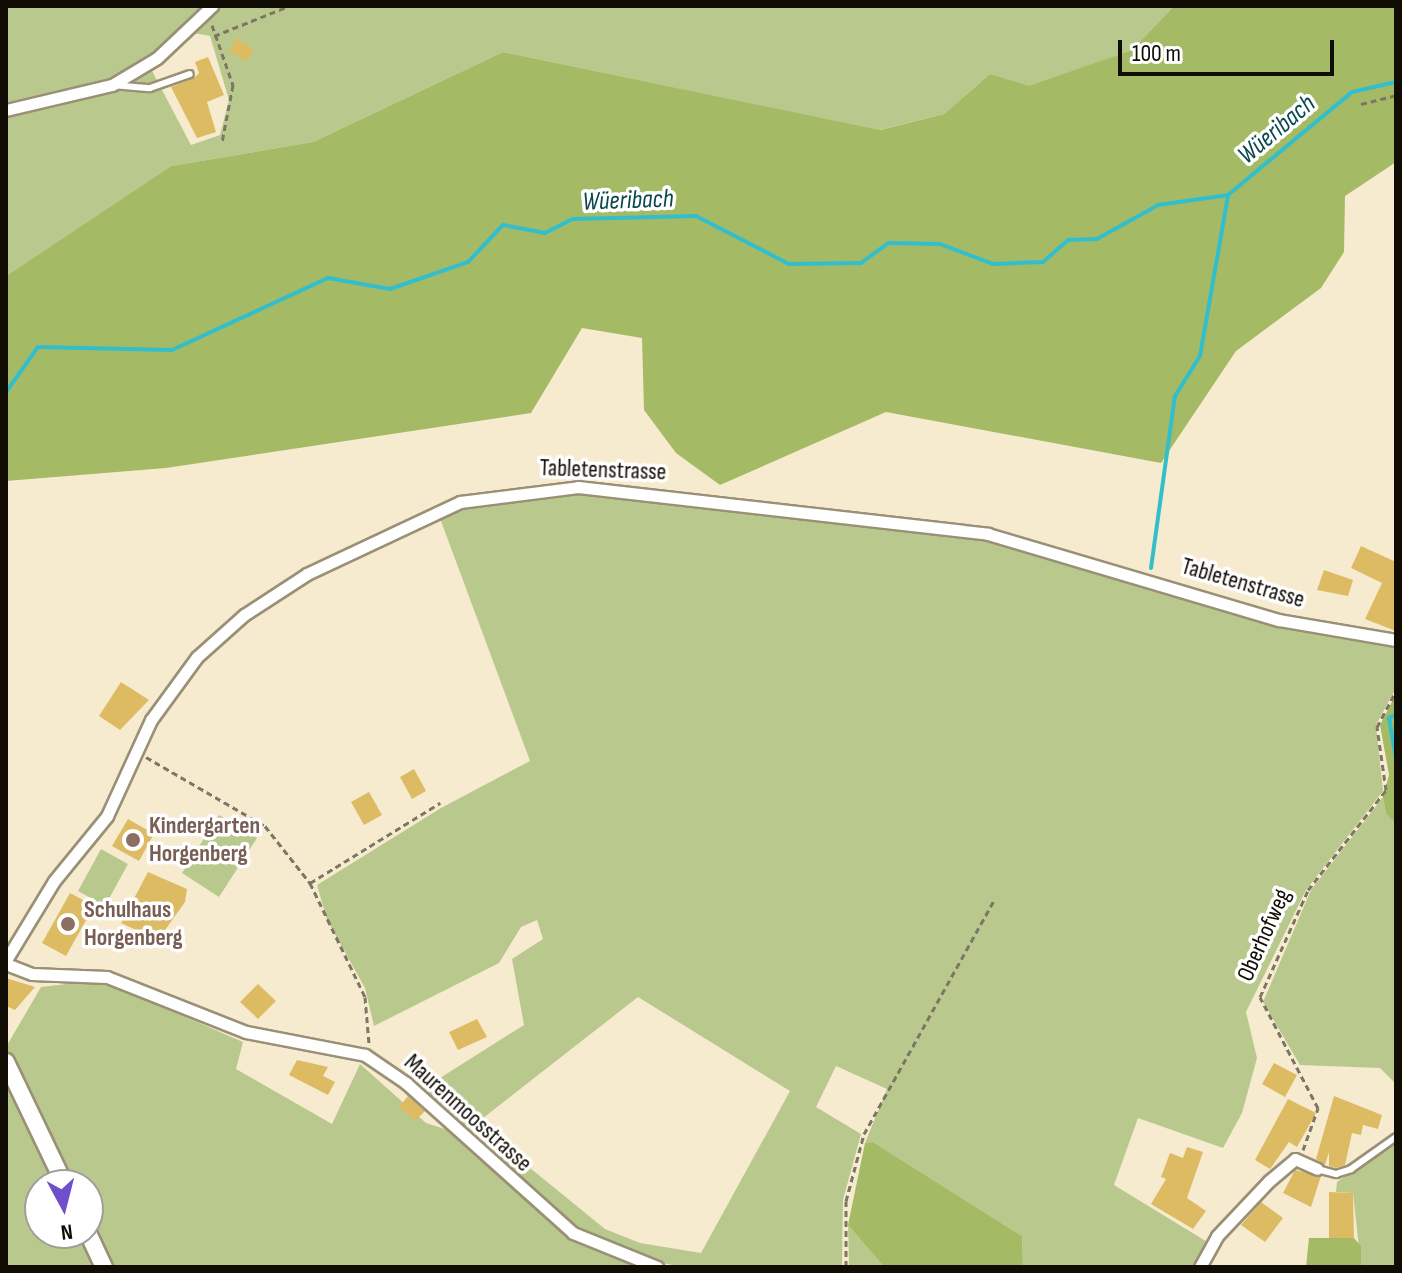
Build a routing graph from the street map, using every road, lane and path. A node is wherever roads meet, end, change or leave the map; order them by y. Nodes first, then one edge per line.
1 (289, 6) edge
2 (210, 8) edge
3 (214, 36) junction
4 (190, 74) dead end
5 (112, 85) junction
6 (1396, 95) edge
7 (1361, 104) dead end
8 (6, 110) edge
9 (222, 142) dead end
10 (1396, 640) edge
11 (1396, 691) edge
12 (139, 754) junction
13 (440, 803) dead end
14 (310, 883) junction
15 (994, 900) dead end
16 (6, 962) edge
17 (365, 1055) junction
18 (6, 1062) edge
19 (1396, 1137) edge
20 (1295, 1159) junction
21 (57, 1169) edge
22 (1317, 1169) joint
23 (657, 1267) edge
24 (846, 1267) edge
25 (1200, 1267) edge

1 - 3 path
2 - 3 path
2 - 5 street
3 - 9 path
4 - 5 lane
5 - 8 street
6 - 7 path
10 - 12 street, Tabletenstrasse
11 - 20 path, Oberhofweg
12 - 14 path
12 - 16 street, Tabletenstrasse
13 - 14 path
14 - 17 path
15 - 24 path
16 - 17 street, Maurenmoosstrasse
17 - 23 street, Maurenmoosstrasse
18 - 21 street
19 - 22 lane
20 - 22 street
20 - 25 street

